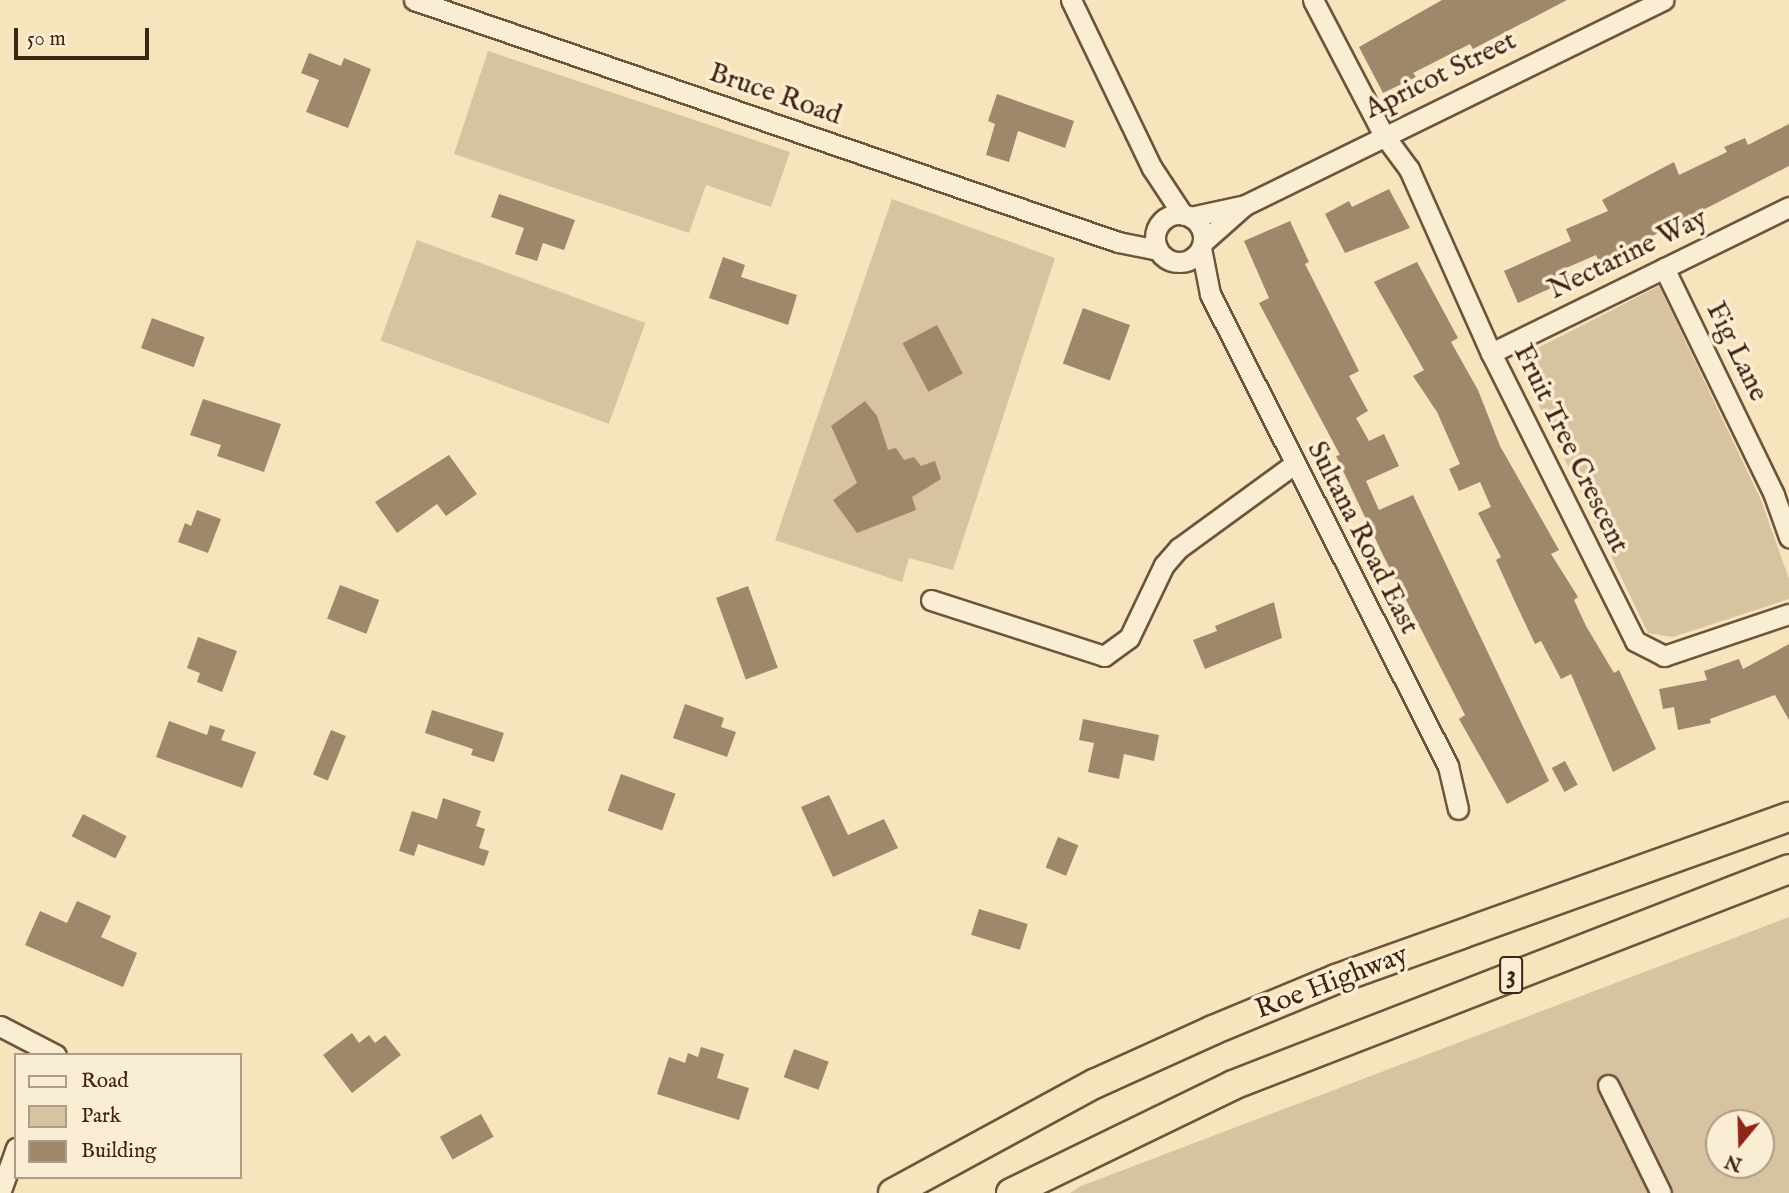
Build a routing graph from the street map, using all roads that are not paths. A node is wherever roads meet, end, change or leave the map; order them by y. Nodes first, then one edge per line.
1 (414, 0) edge
2 (1071, 0) edge
3 (1313, 0) edge
4 (1663, 0) edge
5 (1383, 134) junction
6 (1152, 169) junction
7 (1245, 205) junction
8 (1789, 207) edge
9 (1186, 216) junction
10 (1160, 225) junction
11 (1118, 242) junction
12 (1202, 245) junction
13 (1158, 250) junction
14 (1177, 262) junction
15 (1664, 268) junction
16 (1210, 294) junction
17 (1491, 353) junction
18 (1293, 466) junction
19 (1789, 537) edge
20 (931, 600) dead end
21 (1789, 614) edge
22 (1458, 809) dead end
23 (1789, 817) edge
24 (1789, 869) edge
25 (0, 1026) edge
26 (49, 1053) edge
27 (1608, 1085) dead end
28 (14, 1154) edge
29 (0, 1193) edge
30 (893, 1193) edge
31 (1011, 1193) edge
32 (1661, 1193) edge

1 - 11 street, Bruce Road
2 - 6 street
3 - 5 street, Fruit Tree Crescent
4 - 5 street, Apricot Street
5 - 7 street, Apricot Street
5 - 17 street, Fruit Tree Crescent
6 - 9 street
6 - 10 street
7 - 9 street, Apricot Street
7 - 12 street, Apricot Street
8 - 15 street, Nectarine Way
9 - 10 street
9 - 12 street
10 - 11 street
10 - 13 street
11 - 13 street, Bruce Road
12 - 14 street
12 - 16 street, Sultana Road East
13 - 14 street
14 - 16 street, Sultana Road East
15 - 17 street, Nectarine Way
15 - 19 street, Fig Lane
16 - 18 street, Sultana Road East
17 - 21 street, Fruit Tree Crescent
18 - 20 street
18 - 22 street, Sultana Road East
23 - 30 highway, Roe Highway / 3
24 - 31 highway, Roe Highway / 3
25 - 26 street
27 - 32 street
28 - 29 street

